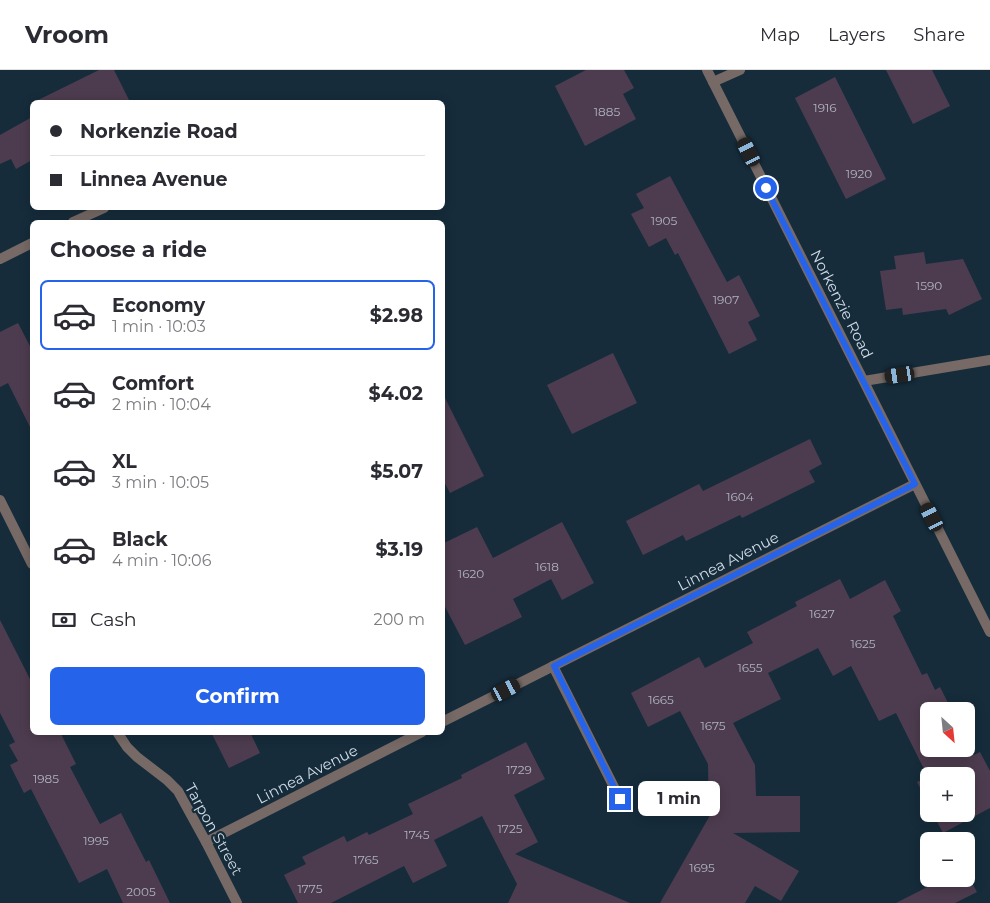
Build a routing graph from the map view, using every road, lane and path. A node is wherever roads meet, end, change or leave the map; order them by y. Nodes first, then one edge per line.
1 (707, 70) edge
2 (740, 70) edge
3 (713, 82) junction
4 (100, 210) edge
5 (78, 220) edge
6 (30, 244) edge
7 (0, 259) edge
8 (990, 360) edge
9 (864, 381) junction
10 (915, 484) junction
11 (0, 500) edge
12 (30, 560) edge
13 (990, 632) edge
14 (554, 666) junction
15 (445, 720) edge
16 (119, 735) edge
17 (416, 735) edge
18 (620, 799) dead end
19 (206, 842) junction
20 (237, 903) edge

1 - 3 street, Norkenzie Road
2 - 3 street
3 - 9 street, Norkenzie Road
4 - 5 street
6 - 7 street
8 - 9 street
9 - 10 street, Norkenzie Road
10 - 13 street, Norkenzie Road
10 - 14 street, Linnea Avenue
11 - 12 street
14 - 15 street, Linnea Avenue
14 - 18 street
16 - 19 street, Tarpon Street
17 - 19 street, Linnea Avenue
19 - 20 street, Tarpon Street

